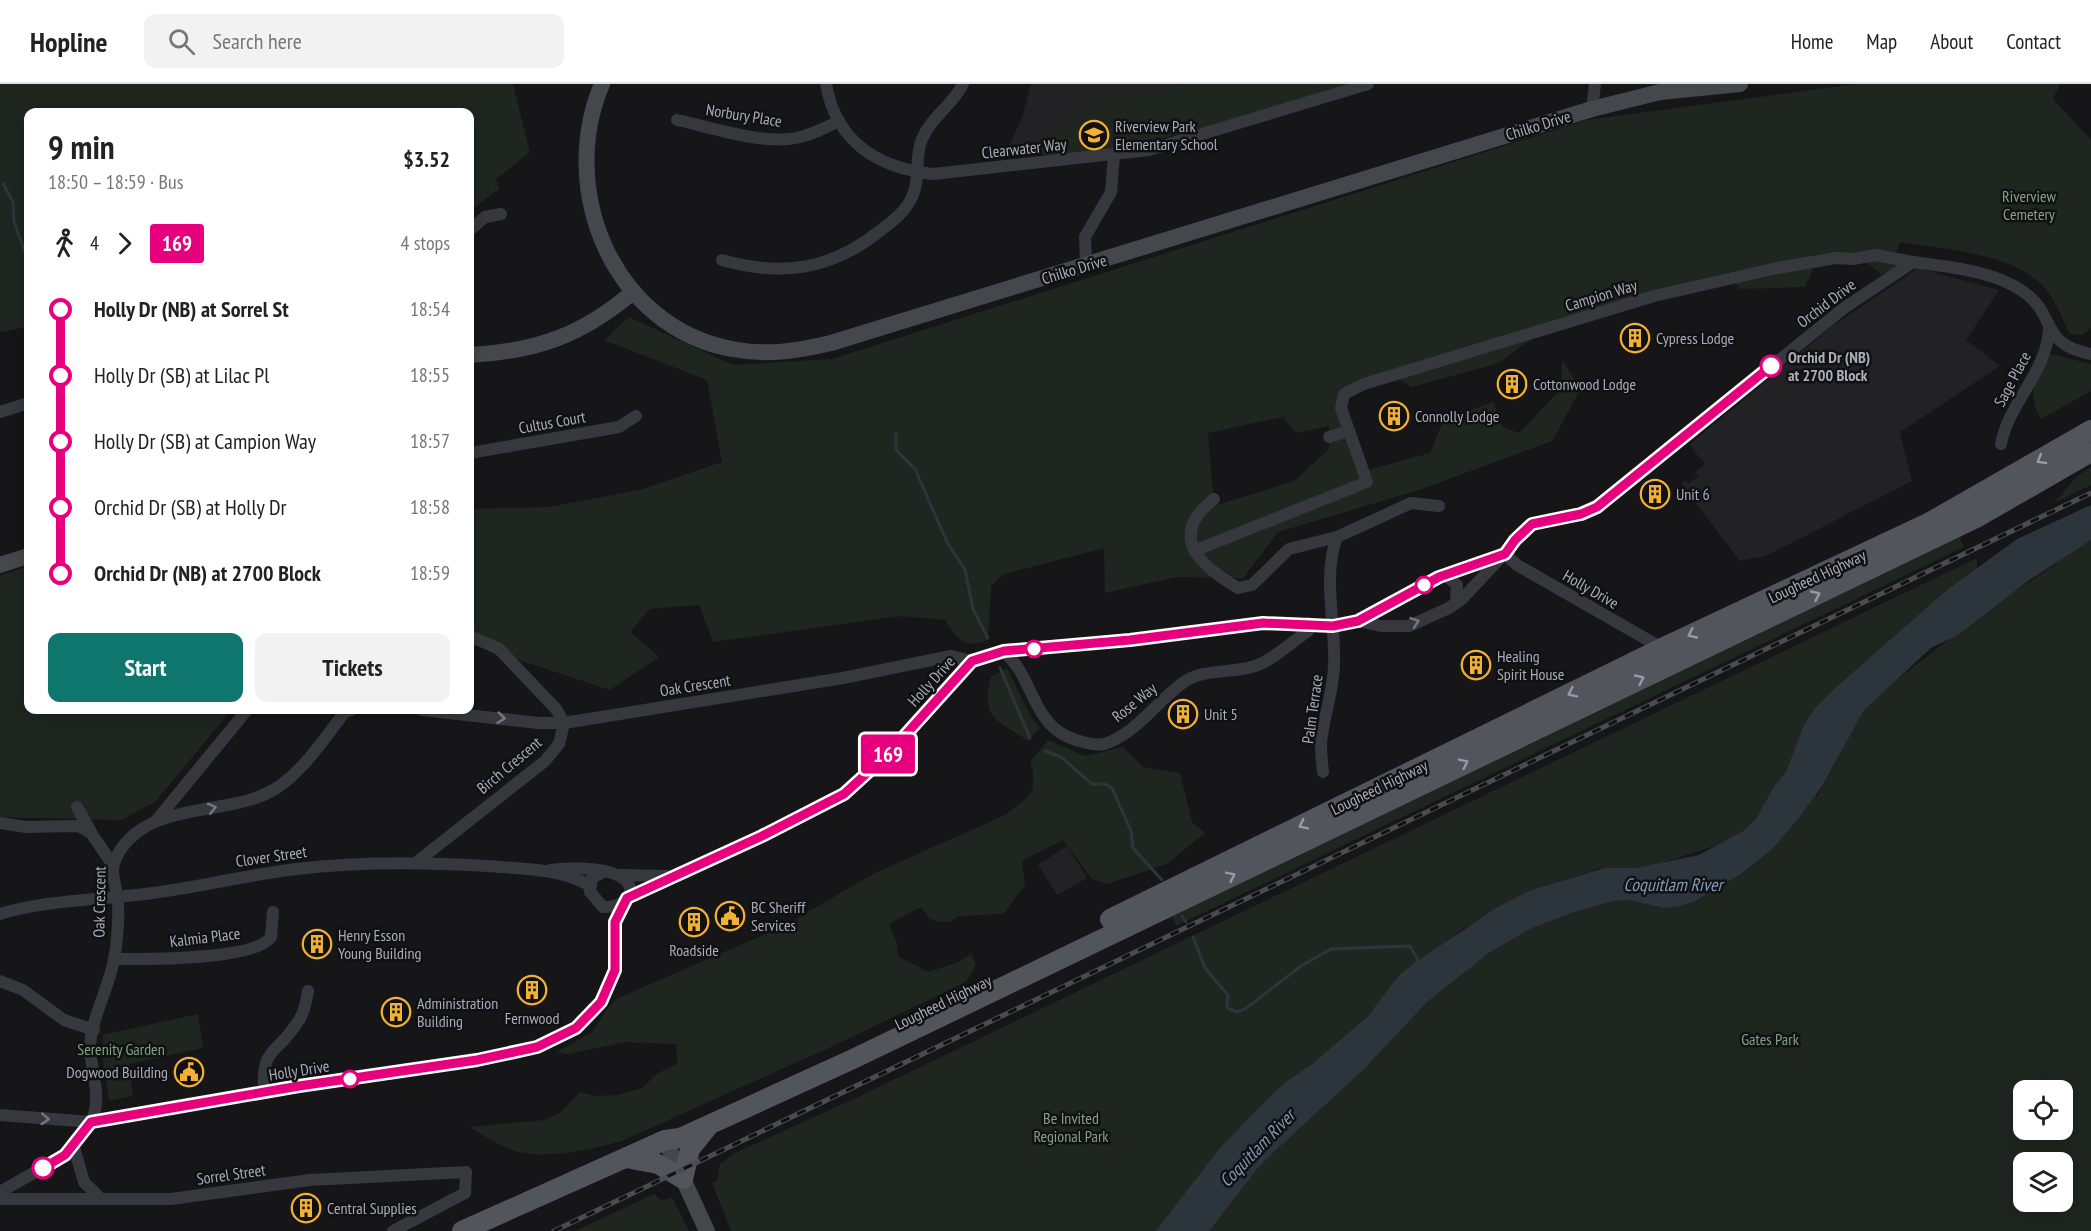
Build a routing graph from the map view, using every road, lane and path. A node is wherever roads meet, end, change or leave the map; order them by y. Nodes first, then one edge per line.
1 (602, 84) edge
2 (826, 84) edge
3 (963, 84) edge
4 (1368, 84) edge
5 (1595, 84) edge
6 (1740, 84) edge
7 (1592, 108) junction
8 (677, 120) dead end
9 (839, 121) junction
10 (1114, 155) junction
11 (917, 172) junction
12 (501, 214) dead end
13 (474, 227) edge
14 (722, 260) dead end
15 (1913, 262) junction
16 (1086, 265) junction
17 (633, 292) junction
18 (2049, 329) junction
19 (474, 354) edge
20 (2091, 354) edge
21 (24, 404) edge
22 (0, 412) edge
23 (636, 416) dead end
24 (2091, 430) edge
25 (1349, 431) junction
26 (1329, 437) dead end
27 (2001, 444) dead end
28 (474, 452) edge
29 (2091, 452) edge
30 (1214, 500) dead end
31 (1439, 506) dead end
32 (1337, 537) junction
33 (1194, 551) junction
34 (1505, 554) junction
35 (24, 557) edge
36 (0, 565) edge
37 (1439, 577) junction
38 (1456, 602) junction
39 (1385, 605) junction
40 (1358, 621) junction
41 (1309, 623) junction
42 (1333, 626) junction
43 (1393, 626) junction
44 (474, 638) edge
45 (1662, 648) junction
46 (1004, 651) junction
47 (972, 661) junction
48 (244, 714) edge
49 (343, 714) edge
50 (458, 714) edge
51 (564, 723) junction
52 (1323, 772) dead end
53 (77, 807) dead end
54 (155, 822) junction
55 (0, 824) edge
56 (91, 833) junction
57 (418, 861) junction
58 (113, 865) junction
59 (549, 870) junction
60 (603, 872) junction
61 (620, 875) junction
62 (670, 876) junction
63 (589, 885) junction
64 (117, 896) junction
65 (627, 898) junction
66 (603, 907) junction
67 (1, 912) edge
68 (273, 912) dead end
69 (615, 922) junction
70 (114, 959) junction
71 (0, 981) edge
72 (308, 991) dead end
73 (94, 1030) junction
74 (264, 1092) junction
75 (0, 1115) edge
76 (91, 1122) junction
77 (712, 1124) junction
78 (665, 1140) junction
79 (73, 1144) junction
80 (626, 1158) junction
81 (683, 1179) junction
82 (0, 1192) edge
83 (0, 1199) edge
84 (101, 1199) junction
85 (393, 1231) edge
86 (462, 1231) edge
87 (707, 1231) edge

1 - 17 street, Chilko Drive
2 - 9 street, Clearwater Way
3 - 11 street
4 - 10 street, Clearwater Way
5 - 7 street
6 - 7 street, Chilko Drive
7 - 16 street, Chilko Drive
8 - 9 street, Norbury Place
9 - 11 street, Clearwater Way
10 - 11 street, Clearwater Way
10 - 16 street
11 - 14 street
12 - 13 street
15 - 18 street
15 - 25 street, Campion Way
15 - 34 street, Orchid Drive
16 - 17 street, Chilko Drive
17 - 19 street
18 - 20 street
18 - 27 street, Sage Place
21 - 22 street
23 - 28 street, Cultus Court
24 -> 45 main road, Lougheed Highway
25 - 26 street
25 - 33 street, Campion Way
77 -> 29 main road, Lougheed Highway
30 - 33 street
31 - 32 street
32 - 33 street
32 - 42 street, Palm Terrace
34 - 37 street
34 - 38 street, Orchid Drive
34 - 45 street, Holly Drive
35 - 36 street
37 - 38 street
37 - 39 street
43 -> 38 street, Orchid Drive
39 - 40 street
39 - 43 street
40 - 42 street, Holly Drive
40 - 43 street
41 - 42 street, Holly Drive
41 - 46 street, Holly Drive
41 - 46 street, Rose Way
42 - 52 street, Palm Terrace
44 - 51 street
45 -> 78 main road, Lougheed Highway
46 - 47 street, Holly Drive
47 - 51 street, Oak Crescent
47 - 62 street, Holly Drive
48 - 54 street
54 -> 49 street, Oak Crescent
50 -> 51 street, Oak Crescent
51 - 57 street, Birch Crescent
53 - 56 street
54 - 58 street, Oak Crescent
55 - 56 street
56 - 58 street
57 - 59 street, Clover Street
57 - 64 street, Clover Street
58 - 64 street, Oak Crescent
59 - 60 street, Clover Street
59 - 63 street, Clover Street
60 - 61 street
60 - 63 street
61 - 62 street, Holly Drive
61 - 65 street
62 - 65 street, Holly Drive
63 - 66 street
64 - 67 street, Clover Street
64 - 70 street, Oak Crescent
65 - 66 street
65 - 69 street, Holly Drive
66 - 69 street
68 - 70 street, Kalmia Place
69 - 74 street, Holly Drive
70 - 73 street, Oak Crescent
71 - 73 street
72 - 74 street
73 - 76 street, Oak Crescent
74 - 76 street, Holly Drive
75 -> 76 street, Holly Drive
76 - 79 street
77 - 78 main road, Lougheed Highway
77 - 81 main road
78 - 80 main road, Lougheed Highway
78 - 81 street
79 - 82 street
79 - 84 street
80 - 81 main road
80 - 86 main road, Lougheed Highway
81 - 87 street
83 - 84 street, Sorrel Street
84 - 85 street, Sorrel Street

